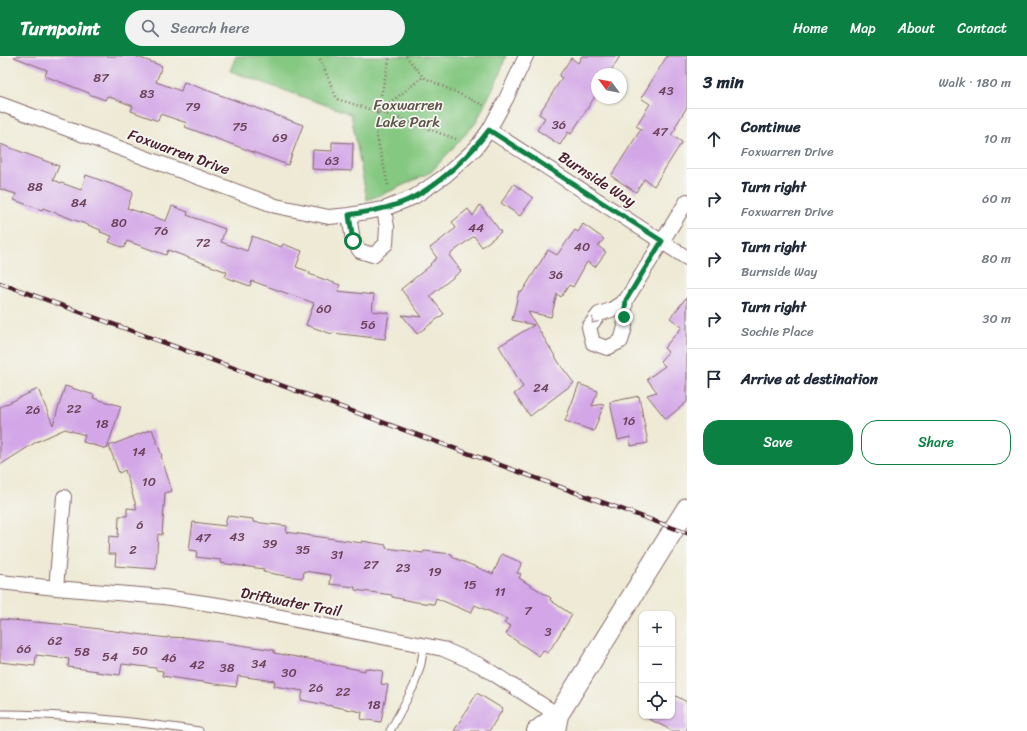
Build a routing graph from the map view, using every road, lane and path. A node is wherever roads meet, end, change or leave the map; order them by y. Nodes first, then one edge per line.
1 (390, 56) edge
2 (406, 56) edge
3 (526, 56) edge
4 (320, 60) dead end
5 (422, 77) junction
6 (0, 104) edge
7 (378, 113) junction
8 (498, 113) junction
9 (489, 130) junction
10 (456, 139) dead end
11 (388, 185) dead end
12 (687, 201) edge
13 (384, 209) junction
14 (349, 215) junction
15 (662, 241) junction
16 (687, 258) edge
17 (626, 300) dead end
18 (64, 497) dead end
19 (687, 508) edge
20 (0, 582) edge
21 (56, 588) junction
22 (424, 644) junction
23 (0, 714) edge
24 (557, 723) edge
25 (199, 731) edge
26 (390, 731) edge
27 (537, 731) edge

1 - 7 path
2 - 5 path
3 - 8 street, Foxwarren Drive
4 - 7 path
5 - 7 path
5 - 8 path
6 - 14 street, Foxwarren Drive
7 - 10 path
7 - 11 path
8 - 9 street, Foxwarren Drive
9 - 13 street, Foxwarren Drive
9 - 15 street, Burnside Way
12 - 15 street
13 - 14 street, Foxwarren Drive
13 - 14 street
15 - 16 street, Burnside Way
15 - 17 street
18 - 21 street
19 - 24 street
20 - 21 street, Driftwater Trail
21 - 22 street, Driftwater Trail
22 - 24 street, Driftwater Trail
22 - 26 lane
23 - 25 lane
24 - 27 street

